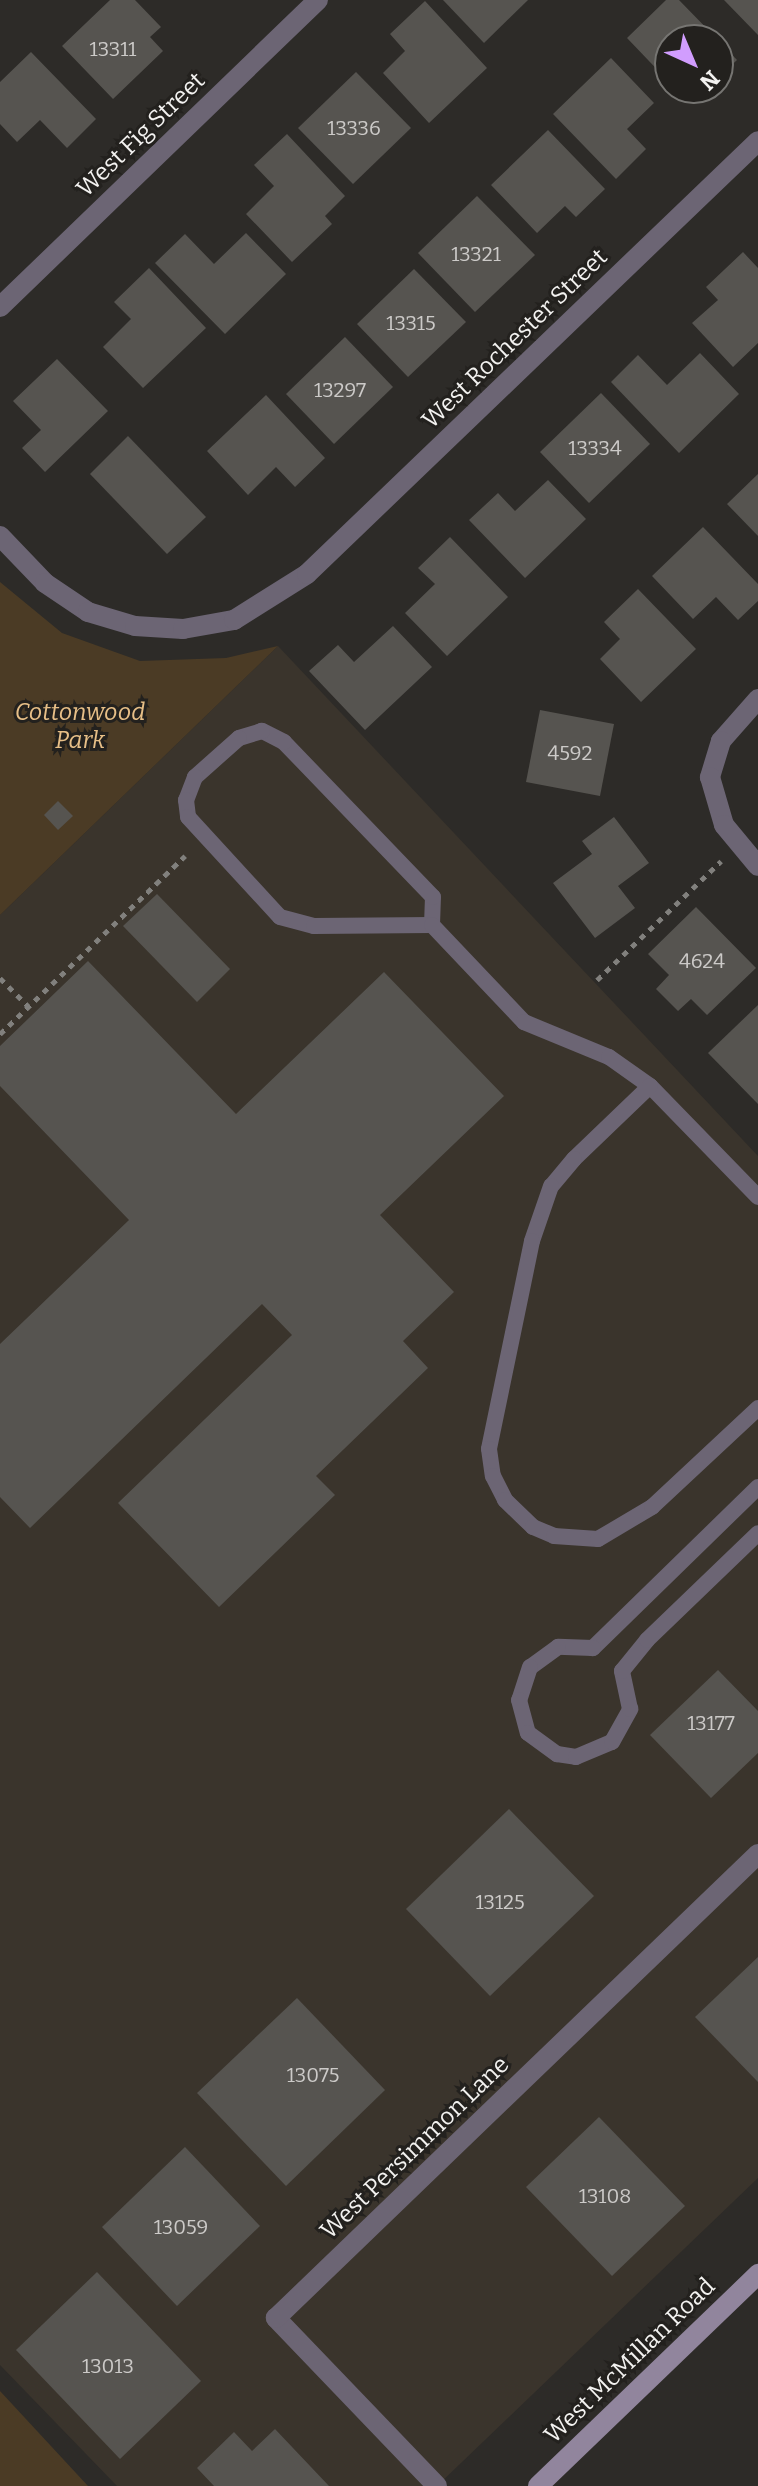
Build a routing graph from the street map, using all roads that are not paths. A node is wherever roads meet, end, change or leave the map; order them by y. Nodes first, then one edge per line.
1 (318, 0) edge
2 (758, 141) edge
3 (0, 307) edge
4 (0, 536) edge
5 (758, 699) edge
6 (758, 866) edge
7 (432, 925) junction
8 (650, 1086) junction
9 (758, 1197) edge
10 (758, 1408) edge
11 (758, 1487) edge
12 (758, 1533) edge
13 (758, 1854) edge
14 (758, 2274) edge
15 (437, 2486) edge
16 (538, 2486) edge

1 - 3 street, West Fig Street
2 - 4 street, West Rochester Street
5 - 6 street
7 - 7 lane
7 - 8 lane
8 - 9 lane
8 - 10 lane
11 - 12 lane
13 - 15 street, West Persimmon Lane
14 - 16 main road, West McMillan Road

